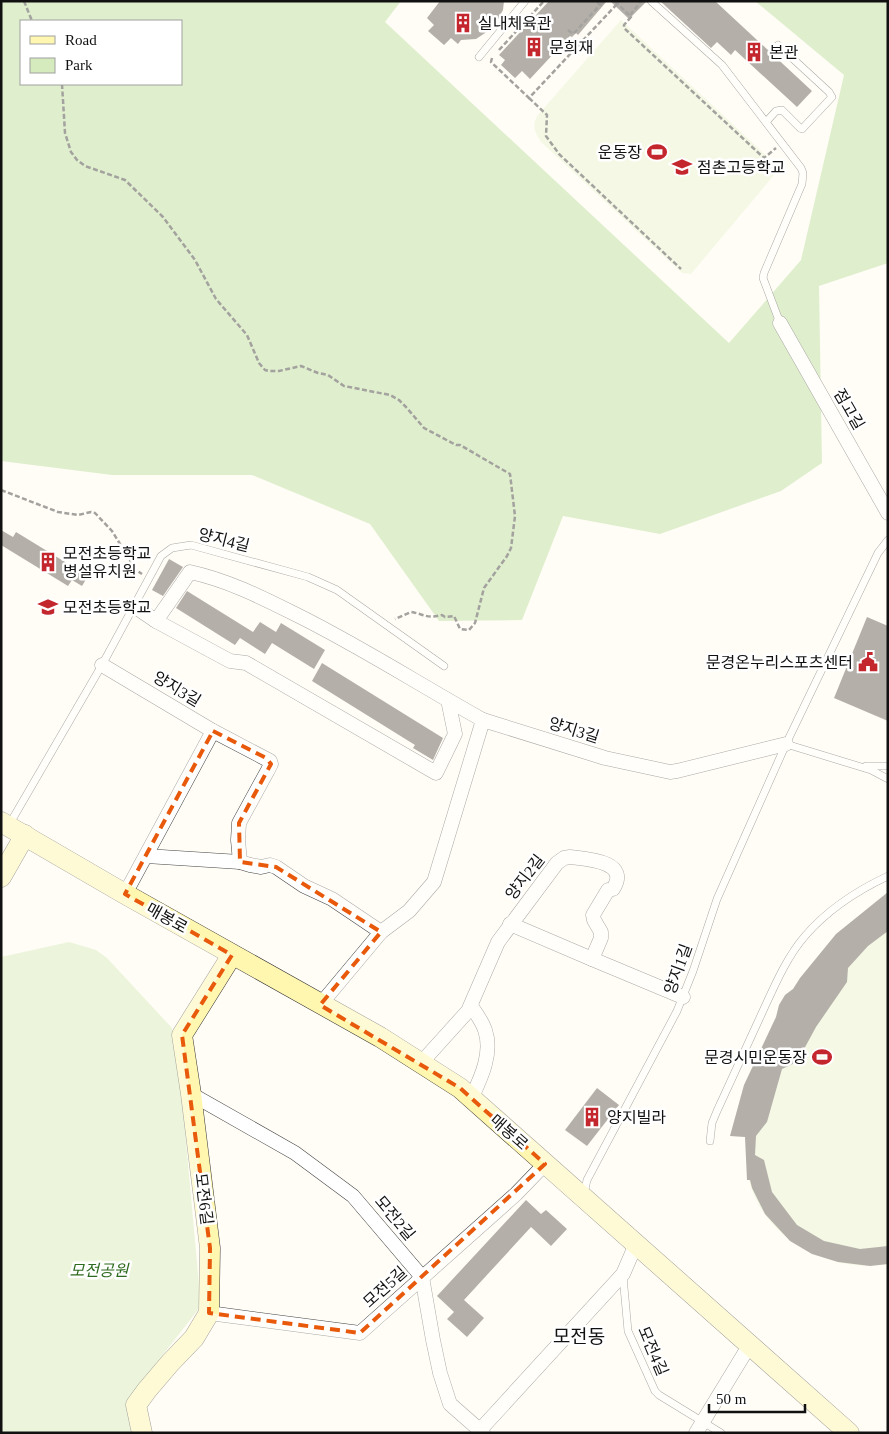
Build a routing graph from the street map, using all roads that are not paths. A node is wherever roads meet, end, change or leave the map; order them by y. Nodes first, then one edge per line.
1 (526, 1) edge
2 (651, 1) edge
3 (778, 45) dead end
4 (479, 57) dead end
5 (766, 122) junction
6 (780, 323) joint
7 (888, 513) edge
8 (888, 540) edge
9 (134, 606) junction
10 (156, 622) junction
11 (102, 665) junction
12 (444, 666) dead end
13 (448, 700) junction
14 (484, 720) junction
15 (213, 731) junction
16 (786, 744) junction
17 (860, 766) junction
18 (888, 766) edge
19 (888, 779) edge
20 (11, 827) edge
21 (146, 856) junction
22 (240, 862) junction
23 (888, 876) edge
24 (1, 877) edge
25 (125, 894) junction
26 (510, 924) junction
27 (381, 932) junction
28 (232, 955) junction
29 (592, 959) junction
30 (683, 997) junction
31 (320, 1005) junction
32 (471, 1006) junction
33 (421, 1063) junction
34 (191, 1094) junction
35 (471, 1099) junction
36 (710, 1141) dead end
37 (545, 1164) junction
38 (583, 1197) junction
39 (636, 1244) junction
40 (623, 1274) junction
41 (422, 1277) junction
42 (209, 1313) junction
43 (749, 1346) junction
44 (700, 1427) edge
45 (481, 1431) edge
46 (142, 1433) edge
47 (721, 1433) edge
48 (849, 1433) edge

1 - 4 lane
2 - 5 lane
3 - 5 lane
5 - 6 lane
6 - 7 street, 점고길
8 - 16 lane, 양지1길
9 - 10 street
9 - 11 lane, 양지4길
9 - 12 lane, 양지4길
10 - 13 street, 양지3길
10 - 13 street
11 - 15 street, 양지3길
11 - 20 lane, 양지4길
13 - 14 street, 양지3길
14 - 16 street, 양지3길
14 - 27 street
15 - 21 street
15 - 22 street, 양지3길
16 - 17 lane
16 - 30 lane, 양지1길
17 - 18 lane
17 - 19 lane
20 - 24 street
20 - 25 street, 매봉로
21 - 22 street
21 - 25 street
22 - 27 street
23 - 36 lane
25 - 28 street, 매봉로
26 - 29 street, 양지2길
26 - 29 street, 양지2길
26 - 32 street, 양지2길
27 - 31 street
28 - 31 street, 매봉로
28 - 34 street, 모전6길
29 - 30 street, 양지2길
30 - 38 lane, 양지1길
31 - 33 street, 매봉로
32 - 33 street, 양지2길
32 - 35 street
33 - 35 street, 매봉로
34 - 41 street, 모전2길
34 - 42 street, 모전6길
35 - 37 street, 매봉로
37 - 38 street, 매봉로
37 - 41 street, 모전5길
38 - 39 street, 매봉로
39 - 40 street
39 - 43 street, 매봉로
40 - 44 lane, 모전4길
40 - 45 street
41 - 42 street, 모전5길
41 - 45 street, 모전2길
42 - 46 street
43 - 44 street
43 - 48 street, 매봉로
44 - 47 lane, 모전4길

